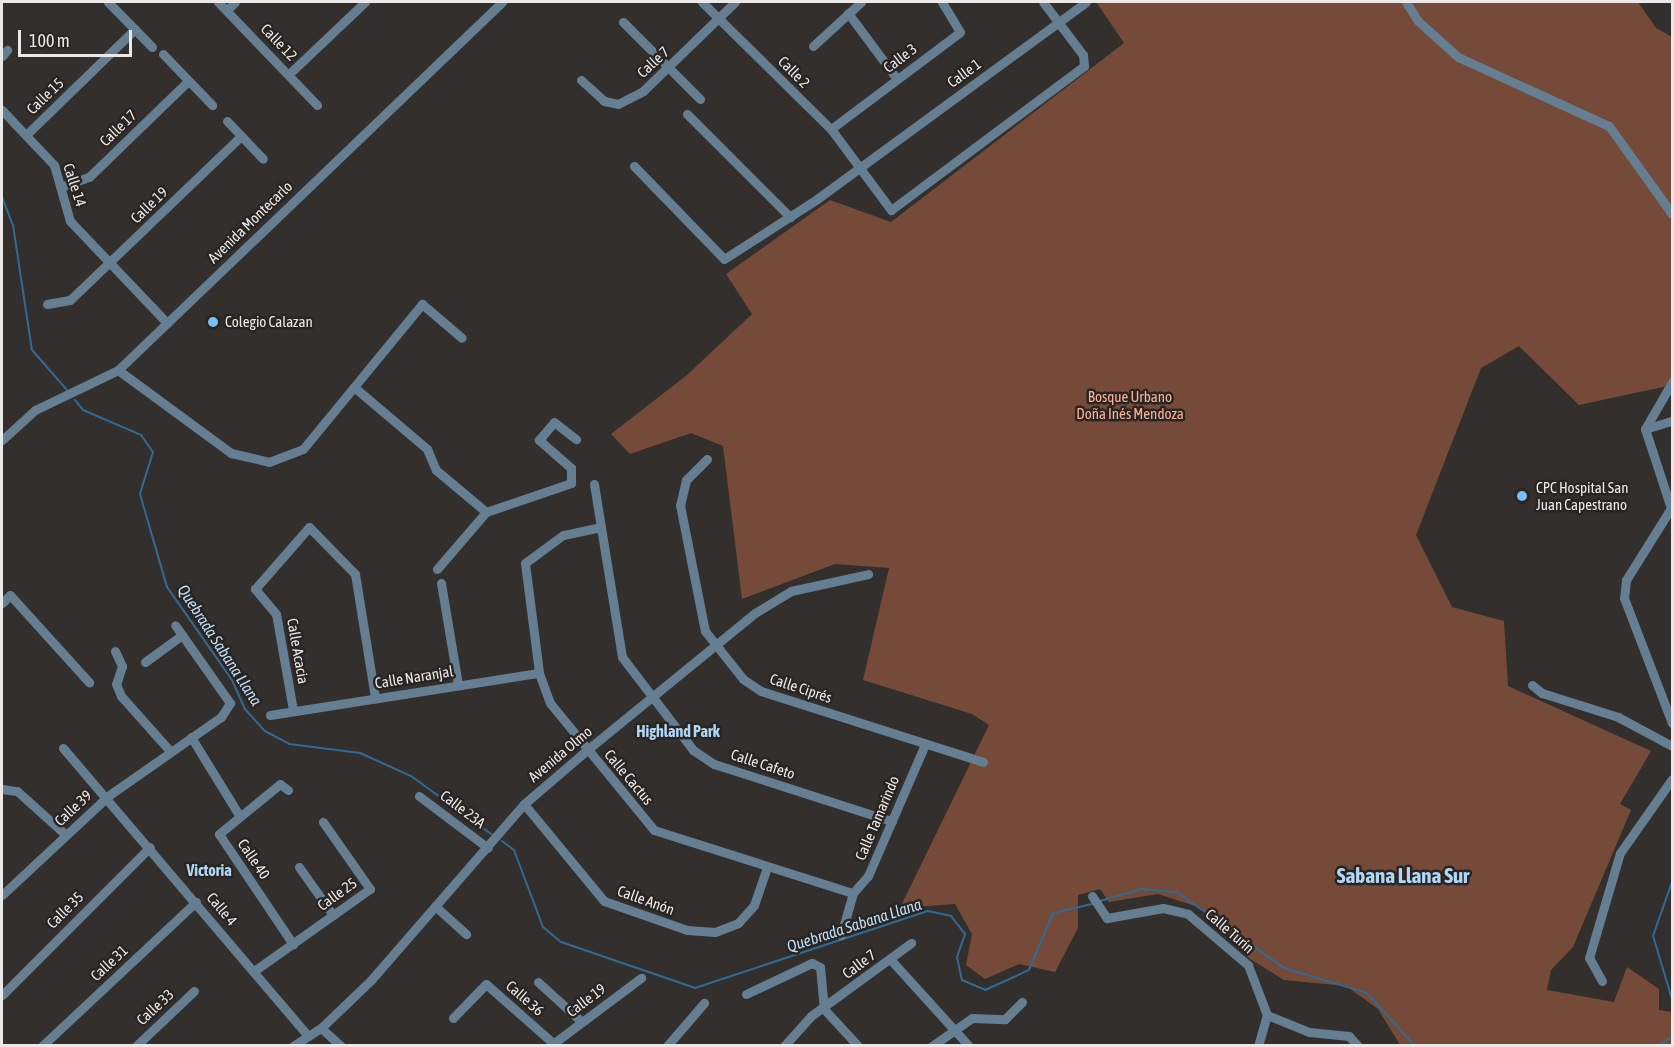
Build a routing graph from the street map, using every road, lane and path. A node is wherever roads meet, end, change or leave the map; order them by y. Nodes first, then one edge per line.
1 (108, 2) edge
2 (218, 2) edge
3 (236, 2) edge
4 (365, 2) edge
5 (502, 2) edge
6 (702, 2) edge
7 (735, 2) edge
8 (861, 2) edge
9 (942, 2) edge
10 (1043, 2) edge
11 (1086, 2) edge
12 (1406, 2) edge
13 (226, 10) junction
14 (848, 13) junction
15 (719, 19) junction
16 (623, 22) dead end
17 (1058, 22) junction
18 (135, 29) junction
19 (813, 46) dead end
20 (152, 47) dead end
21 (163, 54) dead end
22 (669, 68) junction
23 (289, 75) junction
24 (897, 79) junction
25 (581, 80) dead end
26 (188, 81) junction
27 (700, 99) dead end
28 (212, 105) dead end
29 (317, 105) dead end
30 (2, 110) edge
31 (687, 114) dead end
32 (9, 117) junction
33 (227, 121) dead end
34 (2, 125) edge
35 (831, 129) junction
36 (26, 135) junction
37 (241, 136) junction
38 (263, 159) dead end
39 (634, 166) dead end
40 (860, 169) junction
41 (62, 187) junction
42 (1672, 214) edge
43 (790, 218) junction
44 (109, 264) junction
45 (47, 304) dead end
46 (167, 323) junction
47 (462, 338) dead end
48 (118, 370) junction
49 (1672, 382) edge
50 (354, 387) junction
51 (1672, 421) edge
52 (1645, 429) junction
53 (2, 440) edge
54 (576, 440) dead end
55 (708, 459) dead end
56 (594, 484) dead end
57 (486, 512) junction
58 (601, 527) junction
59 (437, 569) dead end
60 (868, 574) dead end
61 (441, 583) dead end
62 (2, 603) edge
63 (175, 625) dead end
64 (182, 635) junction
65 (716, 646) junction
66 (115, 651) dead end
67 (145, 662) dead end
68 (539, 673) junction
69 (89, 682) dead end
70 (458, 685) junction
71 (1532, 685) dead end
72 (375, 698) junction
73 (652, 698) junction
74 (293, 710) junction
75 (270, 715) dead end
76 (1672, 723) edge
77 (191, 737) junction
78 (925, 744) junction
79 (1672, 746) edge
80 (63, 748) dead end
81 (170, 750) junction
82 (587, 750) junction
83 (983, 762) dead end
84 (1672, 779) edge
85 (2, 789) edge
86 (288, 790) dead end
87 (108, 796) junction
88 (419, 796) dead end
89 (524, 804) junction
90 (239, 815) junction
91 (892, 821) junction
92 (323, 822) dead end
93 (66, 835) junction
94 (150, 847) junction
95 (488, 848) junction
96 (299, 867) dead end
97 (767, 868) junction
98 (853, 892) junction
99 (2, 896) edge
100 (1092, 896) dead end
101 (196, 902) junction
102 (435, 906) junction
103 (333, 915) junction
104 (465, 934) dead end
105 (841, 934) dead end
106 (910, 943) dead end
107 (293, 944) junction
108 (890, 959) junction
109 (254, 971) junction
110 (641, 978) dead end
111 (1602, 981) dead end
112 (538, 982) dead end
113 (194, 991) dead end
114 (746, 994) dead end
115 (2, 995) edge
116 (1022, 1002) dead end
117 (704, 1003) dead end
118 (824, 1009) junction
119 (1268, 1015) junction
120 (453, 1018) dead end
121 (582, 1022) junction
122 (321, 1028) junction
123 (952, 1028) junction
124 (308, 1036) junction
125 (552, 1044) edge
126 (42, 1046) edge
127 (136, 1046) edge
128 (293, 1046) edge
129 (341, 1046) edge
130 (667, 1046) edge
131 (784, 1046) edge
132 (858, 1046) edge
133 (932, 1046) edge
134 (969, 1046) edge
135 (1258, 1046) edge
136 (1358, 1046) edge

1 - 18 street
2 - 13 street, Calle 12
3 - 13 street
4 - 23 street
5 - 46 street, Avenida Montecarlo
6 - 15 street, Calle 2
7 - 15 street, Calle 7
8 - 14 street
9 - 24 street, Calle 3
10 - 17 street
11 - 17 street, Calle 1
12 - 42 street
13 - 23 street, Calle 12
14 - 19 street
14 - 24 street
15 - 22 street, Calle 7
15 - 35 street, Calle 2
16 - 22 street
17 - 40 street, Calle 1
17 - 40 street, Calle 2
18 - 20 street
18 - 36 street, Calle 15
21 - 26 street
22 - 25 street, Calle 7
22 - 27 street
23 - 29 street, Calle 12
24 - 35 street, Calle 3
26 - 28 street
26 - 41 street, Calle 17
30 - 32 street, Calle 14
31 - 43 street
32 - 34 street
32 - 36 street, Calle 14
33 - 37 street
35 - 40 street, Calle 2
36 - 41 street, Calle 14
37 - 38 street
37 - 44 street, Calle 19
39 - 43 street, Calle 1
40 - 43 street, Calle 1
41 - 44 street, Calle 14
44 - 45 street, Calle 19
44 - 46 street, Calle 14
46 - 48 street, Avenida Montecarlo
47 - 50 street
48 - 50 street
48 - 53 street, Avenida Montecarlo
49 - 52 street
50 - 57 street
51 - 52 street
52 - 76 street
54 - 57 street
55 - 65 street, Calle Ciprés
56 - 58 street, Calle Cafeto
57 - 59 street
58 - 68 street, Calle Cactus
58 - 73 street, Calle Cafeto
60 - 65 street, Avenida Olmo
61 - 70 street
62 - 69 street
63 - 64 street, Calle 39
64 - 67 street
64 - 77 street, Calle 39
65 - 73 street, Avenida Olmo
65 - 78 street, Calle Ciprés
66 - 81 street
68 - 70 street, Calle Naranjal
68 - 82 street, Calle Cactus
70 - 72 street, Calle Naranjal
71 - 79 street
72 - 74 street, Calle Naranjal
72 - 74 street, Calle Acacia
73 - 82 street, Avenida Olmo
73 - 91 street, Calle Cafeto
74 - 75 street, Calle Naranjal
77 - 81 street, Calle 39
77 - 90 street
78 - 83 street, Calle Ciprés
78 - 91 street, Calle Tamarindo
80 - 87 street, Calle 4
81 - 87 street, Calle 39
82 - 89 street, Avenida Olmo
82 - 97 street, Calle Cactus
84 - 111 street
85 - 93 street
86 - 90 street, Calle 40
87 - 93 street, Calle 39
87 - 94 street, Calle 4
88 - 95 street, Calle 23A
89 - 95 street, Avenida Olmo
89 - 97 street, Calle Anón
90 - 107 street, Calle 40
91 - 98 street, Calle Tamarindo
92 - 103 street, Calle 25
93 - 99 street, Calle 39
94 - 101 street, Calle 4
94 - 115 street, Calle 35
95 - 102 street, Avenida Olmo
96 - 103 street
97 - 98 street, Calle Cactus
98 - 105 street, Calle Tamarindo
100 - 119 street, Calle Turín
101 - 109 street, Calle 4
101 - 126 street, Calle 31
102 - 104 street
102 - 122 street, Avenida Olmo
103 - 107 street, Calle 25
106 - 108 street
107 - 109 street, Calle 25
108 - 118 street, Calle 7
108 - 123 street, Calle 7
109 - 124 street, Calle 4
110 - 121 street, Calle 19
112 - 121 street
113 - 127 street, Calle 33
114 - 118 street
116 - 123 street
117 - 130 street
118 - 131 street, Calle 7
118 - 132 street
119 - 135 street
119 - 136 street
120 - 125 street, Calle 36
121 - 125 street, Calle 19
122 - 124 street, Avenida Olmo
122 - 129 street
123 - 133 street
123 - 134 street, Calle 7
124 - 128 street, Avenida Olmo

